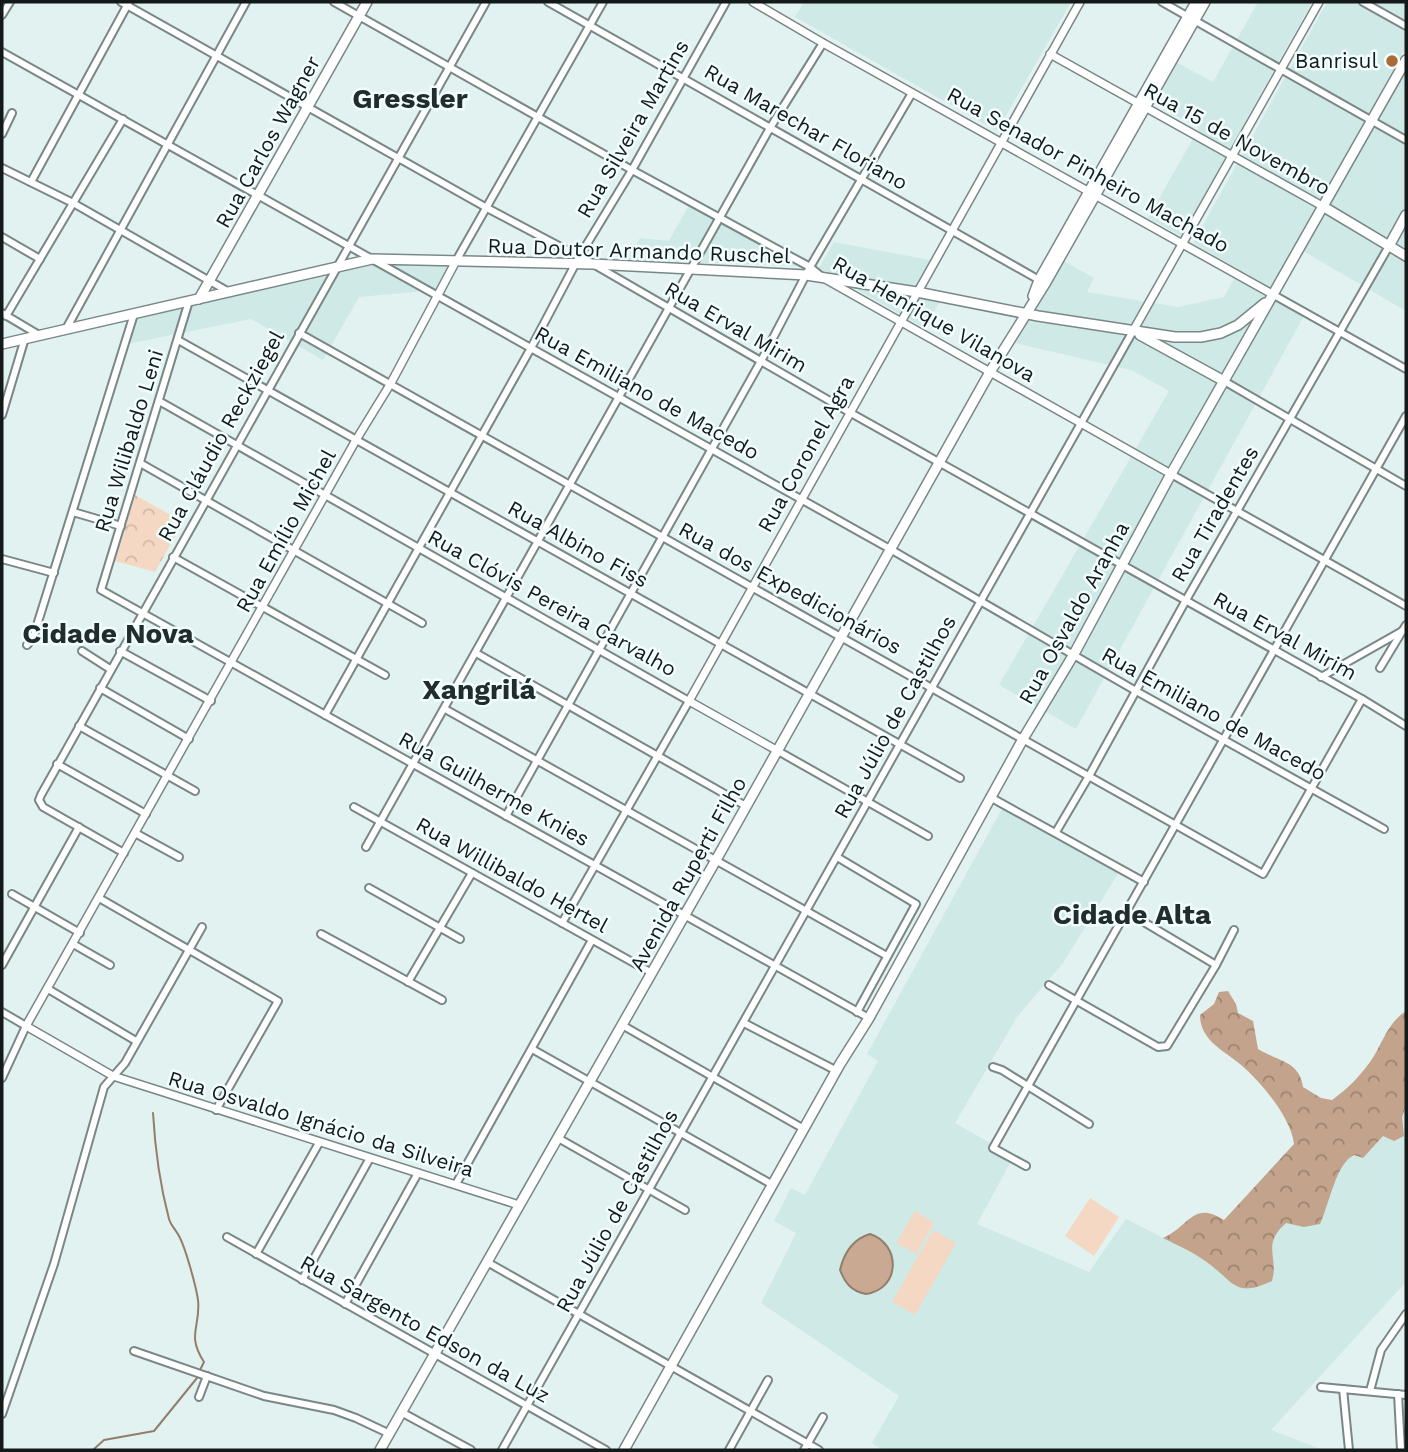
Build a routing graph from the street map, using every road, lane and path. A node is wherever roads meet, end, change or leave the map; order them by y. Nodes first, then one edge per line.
1 (10, 2) edge
2 (246, 2) edge
3 (334, 2) edge
4 (367, 2) edge
5 (486, 2) edge
6 (548, 2) edge
7 (603, 2) edge
8 (726, 2) edge
9 (753, 2) edge
10 (1080, 2) edge
11 (1162, 2) edge
12 (1196, 2) edge
13 (1205, 2) edge
14 (1319, 2) edge
15 (1363, 2) edge
16 (126, 3) edge
17 (2, 15) edge
18 (359, 16) junction
19 (1191, 18) junction
20 (590, 24) junction
21 (1406, 26) edge
22 (823, 43) junction
23 (2, 51) edge
24 (1050, 54) junction
25 (216, 56) junction
26 (1406, 60) edge
27 (450, 67) junction
28 (1282, 69) junction
29 (684, 77) junction
30 (78, 93) junction
31 (912, 93) junction
32 (307, 107) junction
33 (1142, 107) junction
34 (12, 113) dead end
35 (538, 117) junction
36 (123, 119) junction
37 (1372, 120) junction
38 (770, 128) junction
39 (2, 134) edge
40 (1406, 140) edge
41 (1002, 141) junction
42 (168, 143) junction
43 (399, 157) junction
44 (1232, 157) junction
45 (2, 168) edge
46 (632, 170) junction
47 (862, 179) junction
48 (31, 182) junction
49 (1093, 193) junction
50 (258, 194) junction
51 (73, 203) junction
52 (1324, 207) junction
53 (487, 208) junction
54 (1406, 215) edge
55 (720, 219) junction
56 (120, 230) junction
57 (952, 230) junction
58 (2, 237) edge
59 (1184, 244) junction
60 (1389, 246) junction
61 (349, 247) junction
62 (1406, 256) edge
63 (40, 258) junction
64 (372, 259) junction
65 (456, 261) junction
66 (576, 261) junction
67 (593, 264) junction
68 (338, 265) junction
69 (692, 270) junction
70 (808, 271) junction
71 (822, 277) junction
72 (209, 281) junction
73 (1042, 282) junction
74 (229, 292) junction
75 (917, 292) junction
76 (438, 296) junction
77 (1271, 297) junction
78 (194, 300) junction
79 (669, 309) junction
80 (4, 314) edge
81 (134, 314) junction
82 (1025, 314) junction
83 (1247, 319) junction
84 (901, 321) junction
85 (1256, 325) junction
86 (66, 329) junction
87 (1133, 331) junction
88 (1339, 331) junction
89 (299, 332) junction
90 (38, 335) junction
91 (25, 338) junction
92 (178, 340) junction
93 (2, 344) edge
94 (531, 348) junction
95 (761, 362) junction
96 (1406, 369) edge
97 (990, 372) junction
98 (1224, 382) junction
99 (391, 383) junction
100 (267, 390) junction
101 (620, 398) junction
102 (159, 401) junction
103 (849, 412) junction
104 (2, 415) edge
105 (1406, 416) edge
106 (1289, 419) junction
107 (1082, 423) junction
108 (483, 435) junction
109 (356, 440) junction
110 (236, 445) junction
111 (711, 449) junction
112 (140, 463) junction
113 (939, 463) junction
114 (1377, 470) junction
115 (1171, 474) junction
116 (571, 484) junction
117 (1406, 486) edge
118 (450, 493) junction
119 (326, 495) junction
120 (205, 500) junction
121 (800, 500) junction
122 (1238, 510) junction
123 (73, 512) junction
124 (1029, 513) junction
125 (121, 526) junction
126 (663, 536) junction
127 (538, 542) junction
128 (419, 548) junction
129 (890, 549) junction
130 (295, 551) junction
131 (173, 557) junction
132 (2, 559) edge
133 (1326, 560) junction
134 (1122, 566) junction
135 (54, 573) junction
136 (752, 586) junction
137 (101, 590) joint
138 (630, 593) junction
139 (508, 598) junction
140 (1186, 600) junction
141 (980, 601) junction
142 (388, 604) junction
143 (1406, 606) edge
144 (263, 607) junction
145 (143, 613) junction
146 (422, 623) dead end
147 (1405, 628) edge
148 (841, 637) junction
149 (720, 644) junction
150 (27, 645) dead end
151 (598, 649) junction
152 (82, 651) dead end
153 (120, 651) junction
154 (1275, 651) junction
155 (476, 653) junction
156 (1074, 654) junction
157 (357, 660) junction
158 (232, 663) junction
159 (1380, 668) dead end
160 (110, 669) junction
161 (385, 676) dead end
162 (1321, 677) junction
163 (100, 688) junction
164 (932, 688) junction
165 (1136, 691) junction
166 (810, 694) junction
167 (1362, 699) junction
168 (211, 701) junction
169 (689, 701) junction
170 (567, 705) junction
171 (445, 709) junction
172 (325, 715) junction
173 (79, 726) junction
174 (1406, 726) edge
175 (189, 739) junction
176 (1023, 739) junction
177 (1225, 739) junction
178 (900, 745) junction
179 (778, 751) junction
180 (657, 756) junction
181 (536, 760) junction
182 (57, 764) junction
183 (413, 764) junction
184 (169, 776) junction
185 (1089, 776) junction
186 (960, 778) dead end
187 (1311, 789) junction
188 (195, 791) dead end
189 (990, 797) junction
190 (868, 802) junction
191 (746, 806) junction
192 (354, 807) dead end
193 (627, 810) junction
194 (146, 814) junction
195 (506, 816) junction
196 (380, 822) junction
197 (79, 827) junction
198 (1175, 827) junction
199 (1384, 829) dead end
200 (1055, 832) junction
201 (135, 833) junction
202 (929, 836) dead end
203 (366, 847) dead end
204 (124, 853) junction
205 (179, 857) dead end
206 (837, 857) junction
207 (716, 860) junction
208 (595, 866) junction
209 (472, 873) junction
210 (1144, 882) junction
211 (369, 888) dead end
212 (12, 894) dead end
213 (99, 898) junction
214 (34, 907) junction
215 (807, 911) junction
216 (1126, 912) junction
217 (685, 916) junction
218 (562, 923) junction
219 (202, 927) dead end
220 (440, 928) junction
221 (1234, 930) dead end
222 (79, 933) junction
223 (321, 934) dead end
224 (460, 939) dead end
225 (592, 940) junction
226 (73, 944) junction
227 (189, 950) junction
228 (887, 956) junction
229 (2, 965) edge
230 (110, 965) dead end
231 (1216, 965) junction
232 (776, 966) junction
233 (652, 974) junction
234 (408, 982) junction
235 (1049, 985) dead end
236 (48, 989) junction
237 (442, 1000) dead end
238 (1077, 1000) junction
239 (2, 1012) edge
240 (857, 1012) junction
241 (869, 1018) junction
242 (744, 1023) junction
243 (622, 1025) junction
244 (26, 1026) junction
245 (136, 1041) junction
246 (531, 1049) junction
247 (993, 1067) dead end
248 (836, 1071) junction
249 (113, 1076) junction
250 (713, 1076) junction
251 (2, 1078) edge
252 (590, 1081) junction
253 (1027, 1087) junction
254 (216, 1110) junction
255 (1089, 1124) dead end
256 (804, 1129) junction
257 (681, 1132) junction
258 (558, 1138) junction
259 (319, 1143) junction
260 (370, 1158) junction
261 (1026, 1166) dead end
262 (418, 1173) junction
263 (456, 1184) junction
264 (773, 1185) junction
265 (648, 1189) junction
266 (519, 1205) junction
267 (685, 1210) dead end
268 (227, 1237) dead end
269 (256, 1254) junction
270 (487, 1262) junction
271 (302, 1280) junction
272 (345, 1304) junction
273 (579, 1314) junction
274 (1406, 1314) edge
275 (134, 1351) dead end
276 (435, 1354) junction
277 (672, 1366) junction
278 (207, 1376) junction
279 (768, 1380) dead end
280 (1321, 1387) dead end
281 (1342, 1389) junction
282 (1370, 1391) junction
283 (1398, 1394) junction
284 (1406, 1395) edge
285 (199, 1397) dead end
286 (527, 1406) junction
287 (751, 1411) junction
288 (401, 1412) junction
289 (2, 1414) edge
290 (822, 1418) dead end
291 (390, 1434) junction
292 (808, 1443) junction
293 (380, 1450) edge
294 (471, 1450) edge
295 (502, 1450) edge
296 (606, 1450) edge
297 (624, 1450) edge
298 (729, 1450) edge
299 (804, 1450) edge
300 (819, 1450) edge
301 (1349, 1450) edge
302 (1401, 1450) edge

1 - 17 street
2 - 25 street
3 - 18 street, Rua Henrique Vilanova
4 - 18 main road, Rua Carlos Wagner
5 - 27 street, Rua Cláudio Reckziegel
6 - 20 street, Rua Marechar Floriano
7 - 20 street, Rua Emílio Michel
8 - 29 street, Rua Silveira Martins
9 - 22 street, Rua Senador Pinheiro Machado
10 - 24 street, Rua Coronel Agra
11 - 19 street
12 - 19 main road, Avenida Ruperti Filho
13 - 19 main road, Avenida Ruperti Filho
14 - 28 street, Rua Júlio de Castilhos
15 - 21 street
16 - 25 street
16 - 30 street
18 - 27 street, Rua Henrique Vilanova
18 - 32 main road, Rua Carlos Wagner
19 - 28 street
19 - 33 main road, Avenida Ruperti Filho
20 - 29 street, Rua Marechar Floriano
20 - 35 street, Rua Emílio Michel
22 - 31 street, Rua Senador Pinheiro Machado
22 - 38 street
23 - 30 street, Rua Emiliano de Macedo
24 - 33 street, Rua 15 de Novembro
24 - 41 street, Rua Coronel Agra
25 - 32 street
25 - 42 street
26 - 37 main road, Rua Osvaldo Aranha
27 - 35 street, Rua Henrique Vilanova
27 - 43 street, Rua Cláudio Reckziegel
28 - 37 street
28 - 44 street, Rua Júlio de Castilhos
29 - 38 street, Rua Marechar Floriano
29 - 46 street, Rua Silveira Martins
30 - 36 street, Rua Emiliano de Macedo
30 - 48 street
31 - 41 street, Rua Senador Pinheiro Machado
31 - 47 street
32 - 43 street
32 - 50 main road, Rua Carlos Wagner
33 - 44 street, Rua 15 de Novembro
33 - 49 main road, Avenida Ruperti Filho
34 - 39 street
35 - 46 street, Rua Henrique Vilanova
35 - 53 street, Rua Emílio Michel
36 - 42 street, Rua Emiliano de Macedo
36 - 51 street
37 - 40 street
37 - 52 main road, Rua Osvaldo Aranha
38 - 47 street, Rua Marechar Floriano
38 - 55 street
41 - 49 street, Rua Senador Pinheiro Machado
41 - 57 street, Rua Coronel Agra
42 - 50 street, Rua Emiliano de Macedo
42 - 56 street
43 - 53 street
43 - 61 street, Rua Cláudio Reckziegel
44 - 52 street, Rua 15 de Novembro
44 - 59 street, Rua Júlio de Castilhos
45 - 48 street
46 - 55 street, Rua Henrique Vilanova
46 - 66 street, Rua Silveira Martins
47 - 57 street, Rua Marechar Floriano
47 - 70 street
48 - 51 street
49 - 59 street, Rua Senador Pinheiro Machado
49 - 73 main road, Avenida Ruperti Filho
50 - 61 street, Rua Emiliano de Macedo
50 - 72 main road, Rua Carlos Wagner
51 - 56 street
51 - 63 street
52 - 60 main road, Rua 15 de Novembro
52 - 77 main road, Rua Osvaldo Aranha
53 - 65 street, Rua Emílio Michel
53 - 66 street
54 - 60 main road, Rua Tiradentes
55 - 69 street
55 - 70 street, Rua Henrique Vilanova
56 - 72 street
56 - 86 street
57 - 73 street, Rua Marechar Floriano
57 - 75 street, Rua Coronel Agra
58 - 63 street
59 - 77 street, Rua Senador Pinheiro Machado
59 - 87 street, Rua Júlio de Castilhos
60 - 62 main road, Rua 15 de Novembro
60 - 88 street, Rua Tiradentes
61 - 64 street, Rua Emiliano de Macedo
61 - 68 street, Rua Cláudio Reckziegel
63 - 80 street
64 - 65 main road, Rua Doutor Armando Ruschel
64 - 68 main road, Rua Doutor Armando Ruschel
64 - 76 street, Rua Emiliano de Macedo
65 - 66 main road, Rua Doutor Armando Ruschel
65 - 76 street, Rua Emílio Michel
66 - 67 main road, Rua Doutor Armando Ruschel
66 - 94 street, Rua Silveira Martins
67 - 69 main road, Rua Doutor Armando Ruschel
67 - 79 street, Rua Erval Mirim
68 - 74 main road, Rua Doutor Armando Ruschel
68 - 89 street, Rua Cláudio Reckziegel
69 - 70 main road, Rua Doutor Armando Ruschel
69 - 79 street
70 - 71 main road, Rua Doutor Armando Ruschel
70 - 95 street
71 - 75 main road, Rua Doutor Armando Ruschel
71 - 84 street, Rua Henrique Vilanova
72 - 74 street
72 - 78 main road, Rua Carlos Wagner
73 - 82 main road, Avenida Ruperti Filho
74 - 78 main road, Rua Doutor Armando Ruschel
75 - 82 main road, Rua Doutor Armando Ruschel
75 - 84 street, Rua Coronel Agra
76 - 94 street, Rua Emiliano de Macedo
76 - 99 street, Rua Emílio Michel
77 - 83 main road, Rua Doutor Armando Ruschel
77 - 85 main road, Rua Osvaldo Aranha
77 - 88 street, Rua Senador Pinheiro Machado
78 - 81 main road, Rua Doutor Armando Ruschel
78 - 92 street, Rua Wilibaldo Leni
79 - 95 street, Rua Erval Mirim
79 - 101 street
80 - 90 street
81 - 86 main road, Rua Doutor Armando Ruschel
81 - 123 street
82 - 87 main road, Rua Doutor Armando Ruschel
82 - 97 main road, Avenida Ruperti Filho
83 - 85 main road
83 - 87 main road, Rua Doutor Armando Ruschel
84 - 97 street, Rua Henrique Vilanova
84 - 103 street, Rua Coronel Agra
85 - 98 main road, Rua Osvaldo Aranha
86 - 90 main road, Rua Doutor Armando Ruschel
87 - 98 main road
87 - 107 street, Rua Júlio de Castilhos
88 - 96 street, Rua Senador Pinheiro Machado
88 - 106 street, Rua Tiradentes
89 - 99 street, Rua dos Expedicionários
89 - 100 street, Rua Cláudio Reckziegel
90 - 91 main road, Rua Doutor Armando Ruschel
91 - 93 main road, Rua Doutor Armando Ruschel
91 - 104 street
92 - 100 street, Rua Albino Fiss
92 - 102 street, Rua Wilibaldo Leni
94 - 101 street, Rua Emiliano de Macedo
94 - 108 street, Rua Silveira Martins
95 - 103 street, Rua Erval Mirim
95 - 111 street
97 - 107 street, Rua Henrique Vilanova
97 - 113 main road, Avenida Ruperti Filho
98 - 106 street
98 - 115 main road, Rua Osvaldo Aranha
99 - 108 street, Rua dos Expedicionários
99 - 109 street, Rua Emílio Michel
100 - 109 street, Rua Albino Fiss
100 - 110 street, Rua Cláudio Reckziegel
101 - 111 street, Rua Emiliano de Macedo
101 - 116 street
102 - 110 street, Rua Clóvis Pereira Carvalho
102 - 112 street, Rua Wilibaldo Leni
103 - 113 street, Rua Erval Mirim
103 - 121 street, Rua Coronel Agra
105 - 114 street
106 - 114 street
106 - 122 street, Rua Tiradentes
107 - 115 street, Rua Henrique Vilanova
107 - 124 street, Rua Júlio de Castilhos
108 - 116 street, Rua dos Expedicionários
108 - 118 street, Rua Silveira Martins
109 - 118 street, Rua Albino Fiss
109 - 119 street, Rua Emílio Michel
110 - 119 street, Rua Clóvis Pereira Carvalho
110 - 120 street, Rua Cláudio Reckziegel
111 - 121 street, Rua Emiliano de Macedo
111 - 126 street
112 - 120 street
112 - 125 street, Rua Wilibaldo Leni
113 - 124 street, Rua Erval Mirim
113 - 129 main road, Avenida Ruperti Filho
114 - 117 street
114 - 133 street
115 - 122 street, Rua Henrique Vilanova
115 - 134 main road, Rua Osvaldo Aranha
116 - 126 street, Rua dos Expedicionários
116 - 127 street
118 - 127 street, Rua Albino Fiss
118 - 128 street, Rua Silveira Martins
119 - 128 street, Rua Clóvis Pereira Carvalho
119 - 130 street, Rua Emílio Michel
120 - 130 street
120 - 131 street, Rua Cláudio Reckziegel
121 - 129 street, Rua Emiliano de Macedo
121 - 136 street, Rua Coronel Agra
122 - 133 street, Rua Henrique Vilanova
122 - 140 street, Rua Tiradentes
123 - 125 street
123 - 135 street
124 - 134 street, Rua Erval Mirim
124 - 141 street, Rua Júlio de Castilhos
125 - 137 street, Rua Wilibaldo Leni
126 - 136 street, Rua dos Expedicionários
126 - 138 street
127 - 138 street, Rua Albino Fiss
127 - 139 street
128 - 139 street, Rua Clóvis Pereira Carvalho
128 - 142 street, Rua Silveira Martins
129 - 141 street, Rua Emiliano de Macedo
129 - 148 main road, Avenida Ruperti Filho
130 - 142 street
130 - 144 street, Rua Emílio Michel
131 - 144 street
131 - 145 street, Rua Cláudio Reckziegel
132 - 135 street
133 - 143 street, Rua Henrique Vilanova
133 - 154 street
134 - 140 street, Rua Erval Mirim
134 - 156 main road, Rua Osvaldo Aranha
135 - 150 street
136 - 148 street, Rua dos Expedicionários
136 - 149 street, Rua Coronel Agra
137 - 145 street, Rua Guilherme Knies
138 - 149 street, Rua Albino Fiss
138 - 151 street
139 - 151 street, Rua Clóvis Pereira Carvalho
139 - 155 street
140 - 154 street, Rua Erval Mirim
140 - 165 street, Rua Tiradentes
141 - 156 street, Rua Emiliano de Macedo
141 - 164 street, Rua Júlio de Castilhos
142 - 146 street
142 - 157 street, Rua Silveira Martins
144 - 157 street
144 - 158 street, Rua Emílio Michel
145 - 153 street, Rua Cláudio Reckziegel
145 - 158 street, Rua Guilherme Knies
147 - 159 street
147 - 162 street
148 - 164 street, Rua dos Expedicionários
148 - 166 main road, Avenida Ruperti Filho
149 - 166 street, Rua Albino Fiss
149 - 169 street, Rua Coronel Agra
151 - 169 street, Rua Clóvis Pereira Carvalho
151 - 170 street
152 - 160 street
153 - 160 street, Rua Cláudio Reckziegel
153 - 168 street
154 - 162 street, Rua Erval Mirim
154 - 177 street
155 - 170 street
155 - 171 street
156 - 165 street, Rua Emiliano de Macedo
156 - 176 main road, Rua Osvaldo Aranha
157 - 161 street
157 - 172 street, Rua Silveira Martins
158 - 168 street, Rua Emílio Michel
158 - 172 street, Rua Guilherme Knies
160 - 163 street, Rua Cláudio Reckziegel
162 - 167 street, Rua Erval Mirim
163 - 173 street, Rua Cláudio Reckziegel
163 - 175 street
164 - 176 street, Rua dos Expedicionários
164 - 178 street, Rua Júlio de Castilhos
165 - 177 street, Rua Emiliano de Macedo
165 - 185 street, Rua Tiradentes
166 - 178 street, Rua Albino Fiss
166 - 179 main road, Avenida Ruperti Filho
167 - 174 street, Rua Erval Mirim
167 - 187 street
168 - 175 street, Rua Emílio Michel
169 - 179 street, Rua Clóvis Pereira Carvalho
169 - 180 street, Rua Coronel Agra
170 - 180 street
170 - 181 street
171 - 181 street
171 - 183 street
172 - 183 street, Rua Guilherme Knies
173 - 182 street, Rua Cláudio Reckziegel
173 - 184 street
175 - 184 street, Rua Emílio Michel
176 - 185 street, Rua dos Expedicionários
176 - 189 main road, Rua Osvaldo Aranha
177 - 187 street, Rua Emiliano de Macedo
177 - 198 street
178 - 186 street, Rua Albino Fiss
178 - 190 street, Rua Júlio de Castilhos
179 - 190 street, Rua Clóvis Pereira Carvalho
179 - 191 main road, Avenida Ruperti Filho
180 - 191 street
180 - 193 street, Rua Coronel Agra
181 - 193 street
181 - 195 street
182 - 194 street
182 - 197 street, Rua Cláudio Reckziegel
183 - 195 street, Rua Guilherme Knies
183 - 196 street
184 - 188 street
184 - 194 street, Rua Emílio Michel
185 - 198 street, Rua dos Expedicionários
185 - 200 street, Rua Tiradentes
187 - 198 street, Rua dos Expedicionários
187 - 199 street, Rua Emiliano de Macedo
189 - 200 street
189 - 241 main road, Rua Osvaldo Aranha
190 - 202 street, Rua Clóvis Pereira Carvalho
190 - 206 street, Rua Júlio de Castilhos
191 - 207 main road, Avenida Ruperti Filho
192 - 196 street, Rua Willibaldo Hertel
193 - 207 street
193 - 208 street, Rua Coronel Agra
194 - 201 street, Rua Emílio Michel
195 - 208 street, Rua Guilherme Knies
196 - 203 street
196 - 209 street, Rua Willibaldo Hertel
197 - 204 street, Rua Cláudio Reckziegel
197 - 214 street
198 - 210 street
200 - 210 street
201 - 204 street, Rua Emílio Michel
201 - 205 street
204 - 213 street, Rua Emílio Michel
206 - 215 street, Rua Júlio de Castilhos
206 - 228 street
207 - 215 street
207 - 217 main road, Avenida Ruperti Filho
208 - 217 street, Rua Guilherme Knies
208 - 218 street, Rua Coronel Agra
209 - 218 street, Rua Willibaldo Hertel
209 - 220 street
210 - 216 street
211 - 220 street
212 - 214 street
213 - 222 street, Rua Emílio Michel
213 - 227 street
214 - 222 street
214 - 229 street
215 - 228 street
215 - 232 street, Rua Júlio de Castilhos
216 - 231 street
216 - 238 street
217 - 232 street, Rua Guilherme Knies
217 - 233 main road, Avenida Ruperti Filho
218 - 225 street, Rua Willibaldo Hertel
219 - 227 street
220 - 224 street
220 - 234 street
221 - 231 street
222 - 226 street, Rua Emílio Michel
223 - 234 street
225 - 233 street, Rua Willibaldo Hertel
225 - 246 street
226 - 230 street
226 - 236 street, Rua Emílio Michel
227 - 245 street
227 - 254 street
228 - 240 street
231 - 238 street
232 - 240 street, Rua Guilherme Knies
232 - 242 street, Rua Júlio de Castilhos
233 - 243 main road, Avenida Ruperti Filho
234 - 237 street
235 - 238 street
236 - 244 street, Rua Emílio Michel
236 - 245 street
238 - 253 street
239 - 244 street
240 - 241 street, Rua Guilherme Knies
241 - 248 main road, Rua Osvaldo Aranha
242 - 248 street
242 - 250 street, Rua Júlio de Castilhos
243 - 250 street
243 - 252 main road, Avenida Ruperti Filho
244 - 249 street, Rua Osvaldo Ignácio da Silveira
244 - 251 street, Rua Emílio Michel
245 - 249 street
246 - 252 street
246 - 263 street
247 - 253 street
248 - 256 main road, Rua Osvaldo Aranha
249 - 254 street, Rua Osvaldo Ignácio da Silveira
249 - 289 street
250 - 256 street
250 - 257 street, Rua Júlio de Castilhos
252 - 257 street
252 - 258 main road, Avenida Ruperti Filho
253 - 255 street
253 - 261 street
254 - 259 street, Rua Osvaldo Ignácio da Silveira
256 - 264 main road, Rua Osvaldo Aranha
257 - 264 street
257 - 265 street, Rua Júlio de Castilhos
258 - 265 street
258 - 266 main road, Avenida Ruperti Filho
259 - 260 street, Rua Osvaldo Ignácio da Silveira
259 - 269 street
260 - 262 street, Rua Osvaldo Ignácio da Silveira
260 - 271 street
262 - 263 street, Rua Osvaldo Ignácio da Silveira
262 - 272 street
263 - 266 street, Rua Osvaldo Ignácio da Silveira
264 - 277 main road, Rua Osvaldo Aranha
265 - 267 street
265 - 273 street, Rua Júlio de Castilhos
266 - 270 main road, Avenida Ruperti Filho
268 - 269 street, Rua Sargento Edson da Luz
269 - 271 street, Rua Sargento Edson da Luz
270 - 273 street
270 - 276 main road, Avenida Ruperti Filho
271 - 272 street, Rua Sargento Edson da Luz
272 - 276 street, Rua Sargento Edson da Luz
273 - 277 street
273 - 286 street, Rua Júlio de Castilhos
274 - 282 street
275 - 278 street
276 - 286 street, Rua Sargento Edson da Luz
276 - 288 main road, Avenida Ruperti Filho
277 - 287 street
277 - 297 main road, Rua Osvaldo Aranha
278 - 285 street
278 - 291 street
279 - 287 street
280 - 281 street
281 - 282 street
281 - 301 street
282 - 283 street
283 - 284 street
283 - 302 street
286 - 295 street, Rua Júlio de Castilhos
286 - 296 street, Rua Sargento Edson da Luz
287 - 292 street
287 - 298 street
288 - 291 main road, Avenida Ruperti Filho
288 - 294 street
290 - 292 street
291 - 293 main road, Avenida Ruperti Filho
292 - 299 street
292 - 300 street

